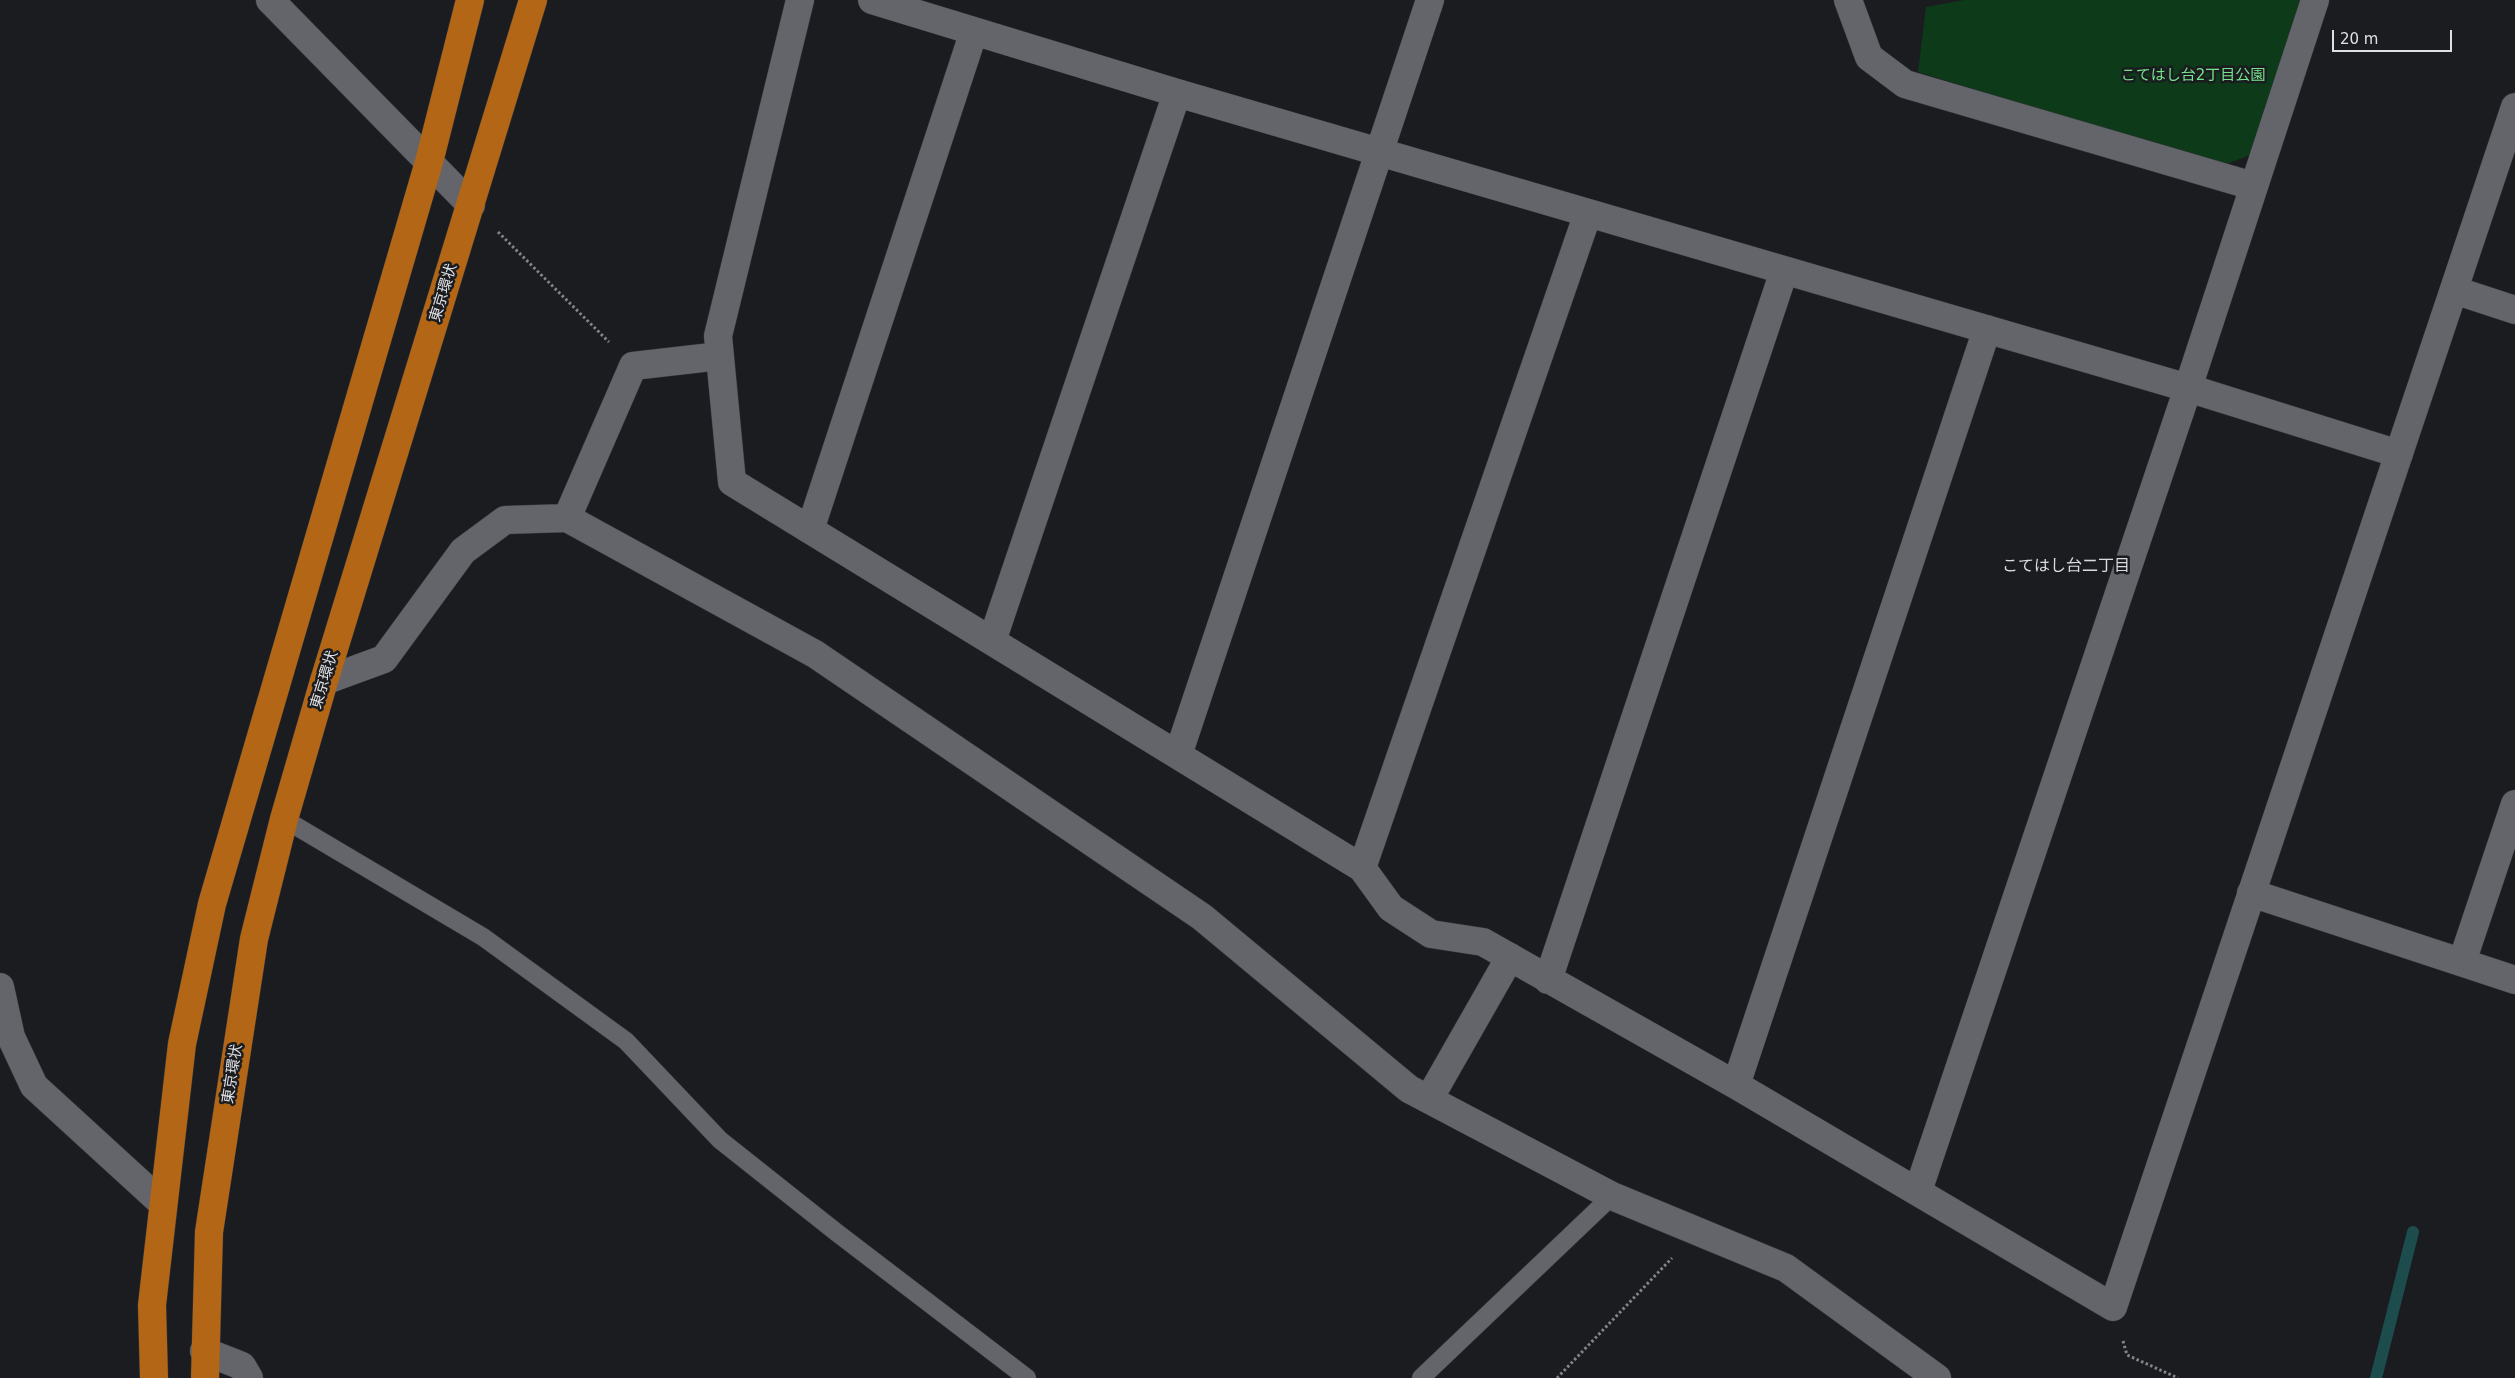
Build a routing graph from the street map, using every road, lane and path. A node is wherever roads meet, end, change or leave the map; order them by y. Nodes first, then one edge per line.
1 (270, 0) edge
2 (470, 0) edge
3 (533, 0) edge
4 (800, 0) edge
5 (872, 0) edge
6 (1430, 0) edge
7 (1848, 0) edge
8 (2315, 0) edge
9 (974, 31) junction
10 (1177, 93) junction
11 (2515, 108) edge
12 (1381, 152) junction
13 (429, 162) junction
14 (2254, 186) junction
15 (471, 205) junction
16 (1588, 213) junction
17 (1784, 271) junction
18 (2454, 290) junction
19 (2515, 310) edge
20 (1987, 329) junction
21 (720, 356) junction
22 (633, 366) junction
23 (2188, 388) junction
24 (2399, 454) junction
25 (567, 518) junction
26 (810, 530) junction
27 (992, 641) junction
28 (324, 681) junction
29 (1178, 755) junction
30 (2515, 804) edge
31 (284, 819) junction
32 (1362, 868) junction
33 (2251, 894) junction
34 (1510, 957) junction
35 (2462, 962) junction
36 (1548, 980) junction
37 (2515, 980) edge
38 (0, 987) edge
39 (1736, 1085) junction
40 (1429, 1099) junction
41 (1918, 1191) junction
42 (1612, 1196) junction
43 (163, 1204) junction
44 (1698, 1230) junction
45 (2113, 1307) junction
46 (205, 1365) edge
47 (154, 1378) edge
48 (249, 1378) edge
49 (1027, 1378) edge
50 (1421, 1378) edge
51 (1557, 1378) edge
52 (1937, 1378) edge
53 (2178, 1378) edge

1 - 13 street
2 - 13 highway
3 - 15 highway, 東京環状
4 - 21 street
5 - 9 street
6 - 12 street
7 - 14 street
8 - 14 street
9 - 10 street
9 - 26 street
10 - 12 street
10 - 27 street
11 - 18 street
12 - 16 street
12 - 29 street
13 - 15 street
13 - 43 highway
14 - 23 street
15 - 22 path
15 - 28 highway, 東京環状
16 - 17 street
16 - 32 street
17 - 20 street
17 - 36 street
18 - 19 street
18 - 24 street
20 - 23 street
20 - 39 street
21 - 22 street
21 - 26 street
22 - 25 street
23 - 24 street
23 - 41 street
24 - 33 street
25 - 28 street
25 - 40 street
26 - 27 street
27 - 29 street
28 - 31 highway, 東京環状
29 - 32 street
30 - 35 street
31 - 46 highway, 東京環状
31 - 49 lane
32 - 34 street
33 - 35 street
33 - 45 street
34 - 36 street
34 - 40 street
35 - 37 street
36 - 39 street
38 - 43 street
39 - 41 street
40 - 42 street
41 - 45 street
42 - 44 street
42 - 50 lane
43 - 47 highway
44 - 51 path
44 - 52 street
45 - 53 path
46 - 48 street

